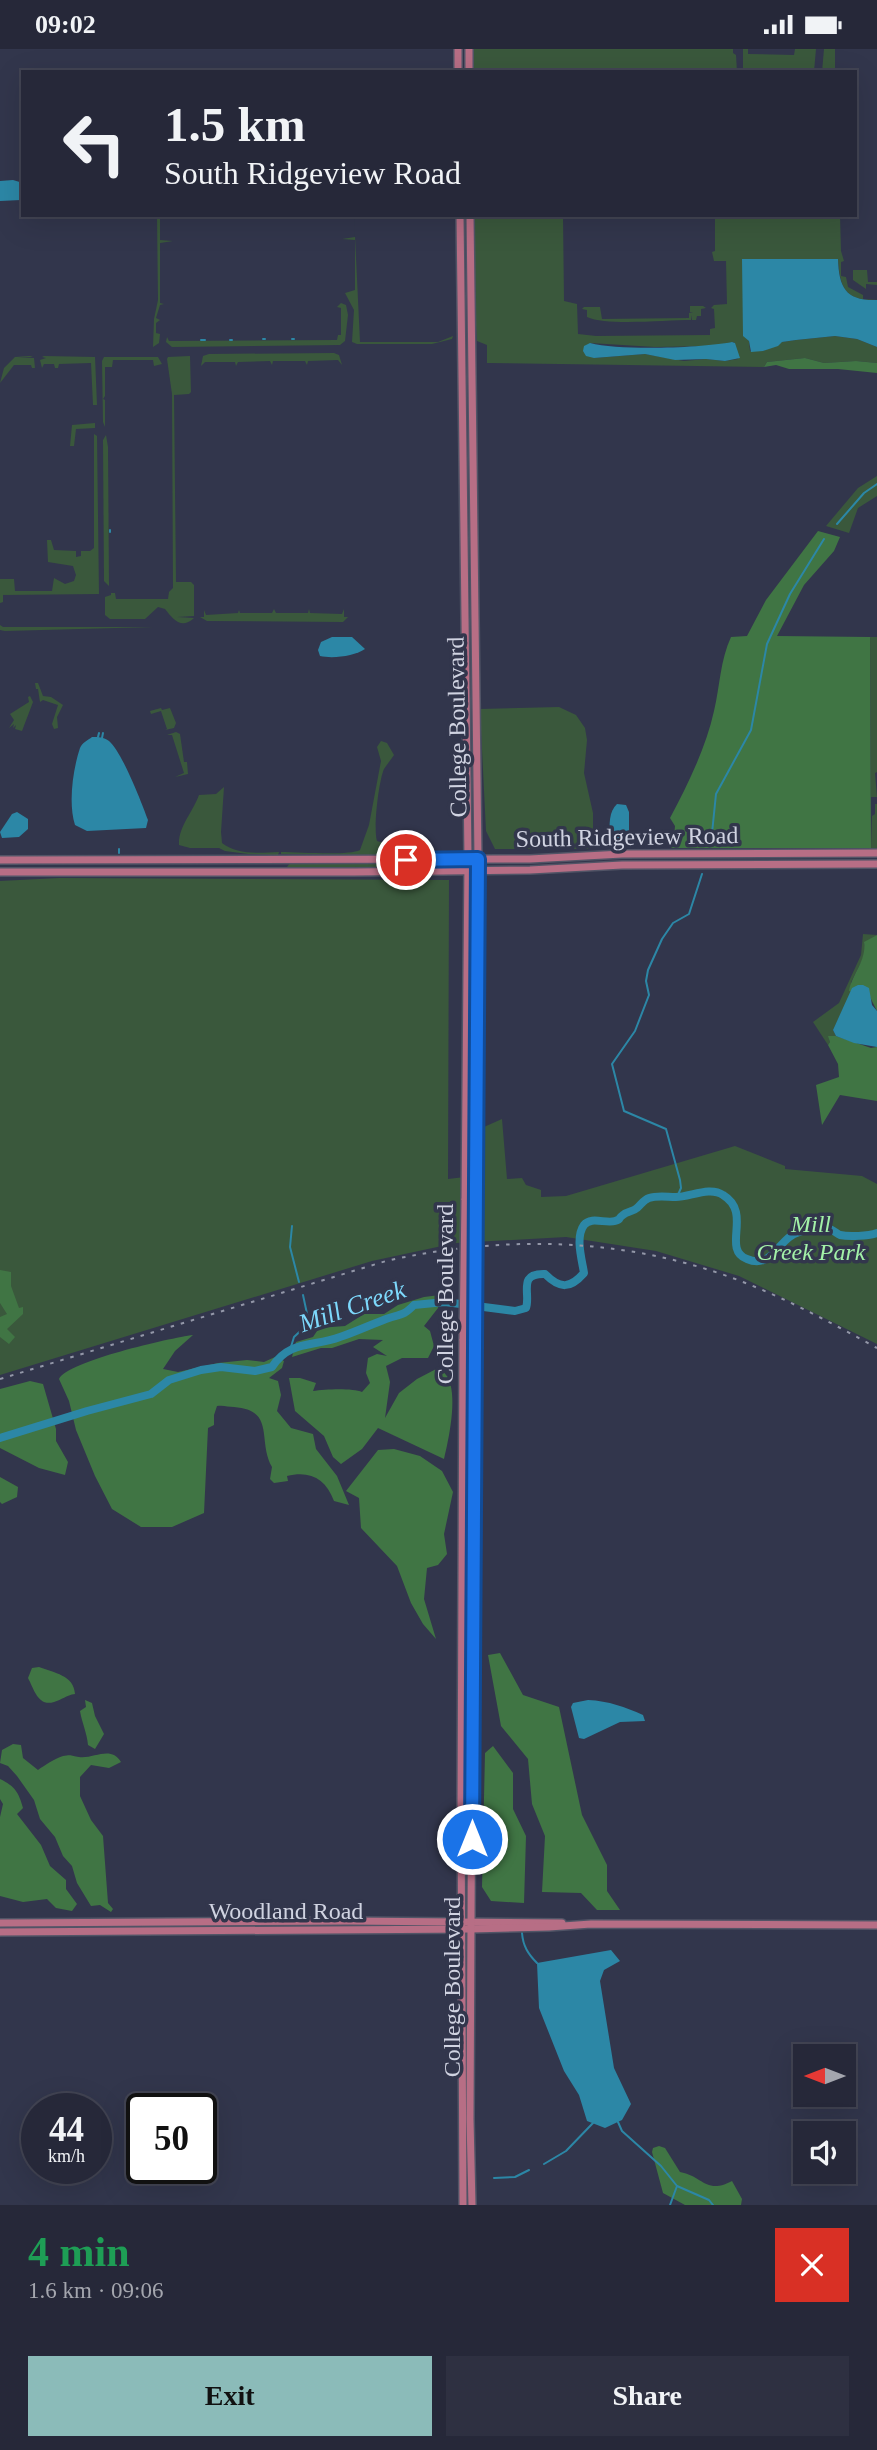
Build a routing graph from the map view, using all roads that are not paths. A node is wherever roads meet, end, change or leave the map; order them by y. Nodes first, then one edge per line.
1 (458, 49) edge
2 (469, 49) edge
3 (458, 70) edge
4 (469, 70) edge
5 (460, 217) edge
6 (470, 217) edge
7 (877, 853) edge
8 (468, 859) junction
9 (478, 859) junction
10 (0, 860) edge
11 (877, 864) edge
12 (468, 870) junction
13 (478, 870) junction
14 (0, 872) edge
15 (0, 1923) edge
16 (461, 1925) junction
17 (472, 1925) junction
18 (877, 1925) edge
19 (0, 1932) edge
20 (463, 2205) edge
21 (472, 2205) edge

1 - 3 main road
2 - 4 main road
5 - 8 main road, College Boulevard
6 - 9 main road, College Boulevard
7 - 9 main road, South Ridgeview Road
8 - 9 main road, South Ridgeview Road
8 - 10 main road, South Ridgeview Road
8 - 12 main road, College Boulevard
9 - 13 main road, College Boulevard
11 - 13 main road, South Ridgeview Road
12 - 13 main road, South Ridgeview Road
12 - 14 main road, South Ridgeview Road
12 - 16 main road, College Boulevard, bridge
13 - 17 main road, College Boulevard, bridge
15 - 16 main road, Woodland Road
16 - 17 main road, Woodland Road
16 - 19 main road, Woodland Road
16 - 20 main road, College Boulevard
17 - 18 main road, Woodland Road
17 - 21 main road, College Boulevard

